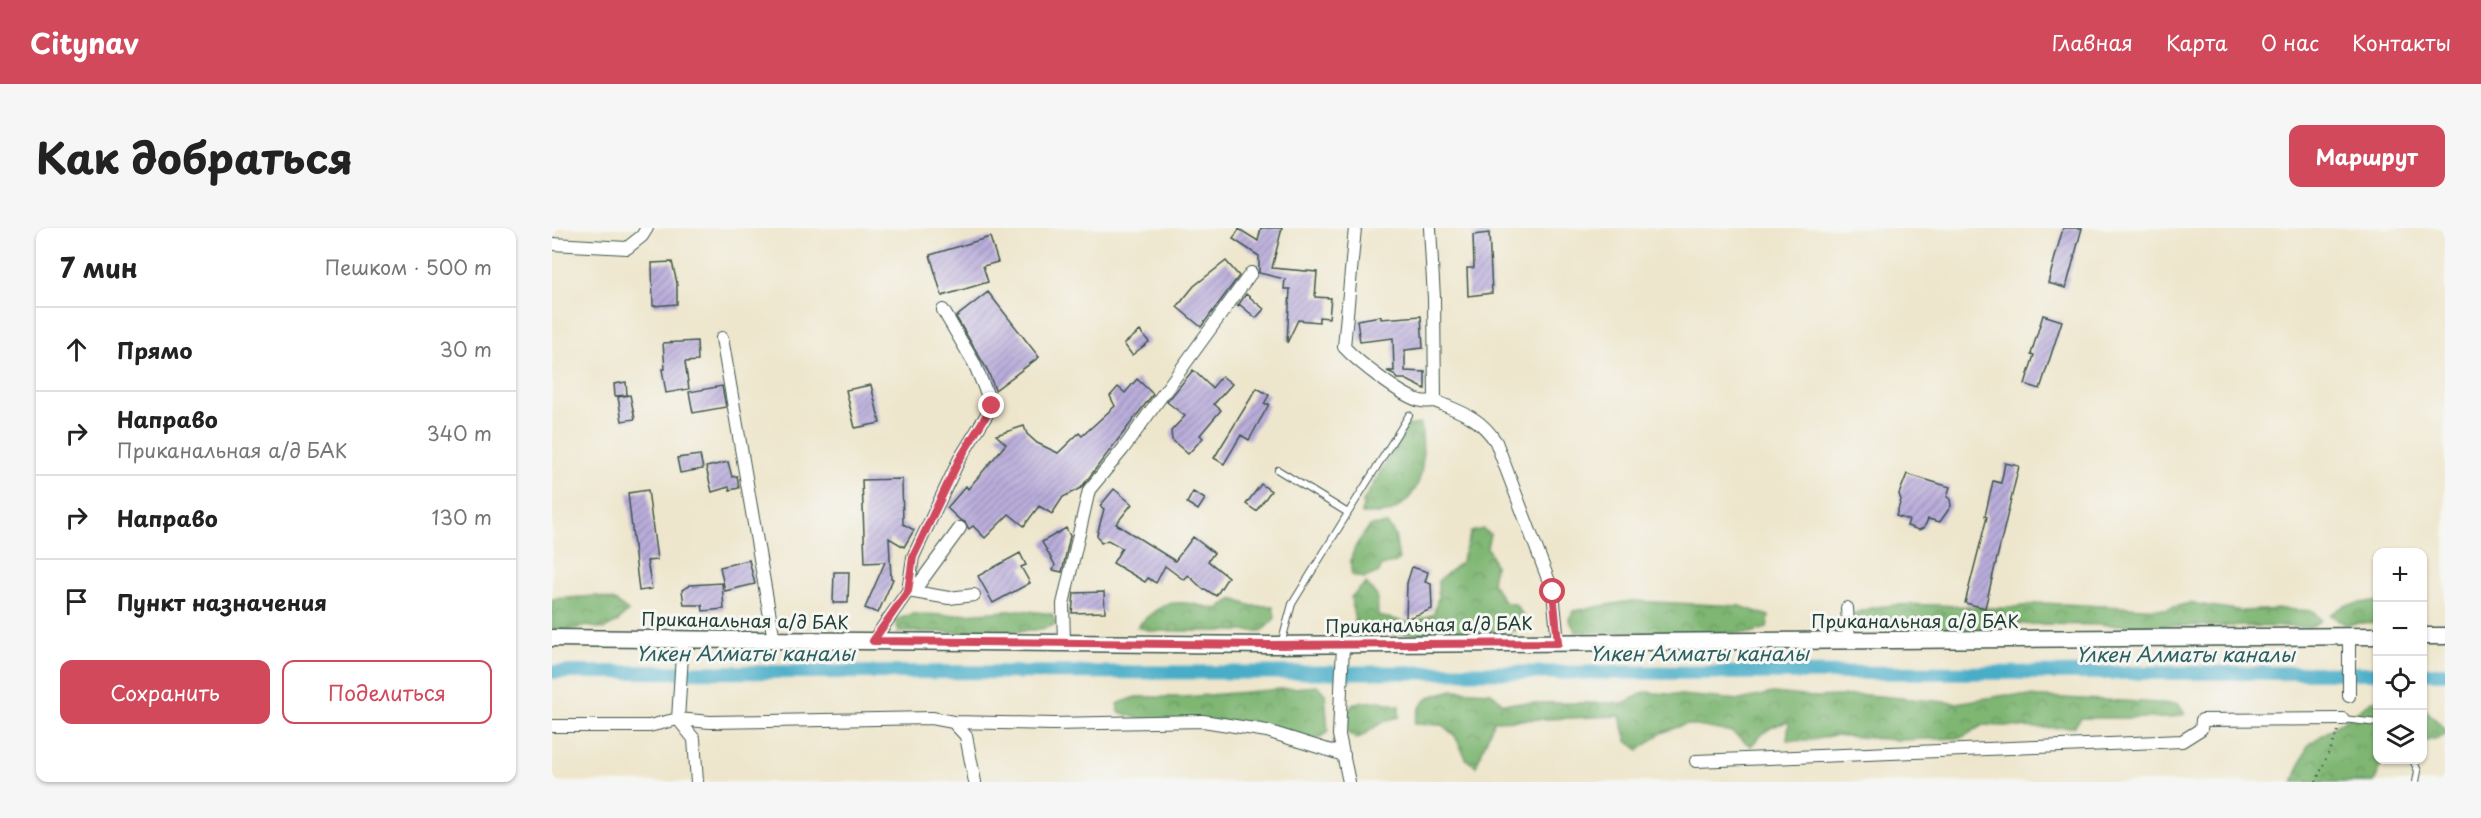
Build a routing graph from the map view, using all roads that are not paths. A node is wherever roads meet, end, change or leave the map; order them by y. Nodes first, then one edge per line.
1 (647, 228) edge
2 (1355, 228) edge
3 (1430, 228) edge
4 (552, 244) edge
5 (1251, 273) dead end
6 (943, 310) dead end
7 (722, 338) dead end
8 (1435, 401) junction
9 (1409, 415) dead end
10 (1278, 470) dead end
11 (1348, 513) junction
12 (960, 528) dead end
13 (908, 591) junction
14 (974, 595) dead end
15 (1847, 608) dead end
16 (2349, 636) junction
17 (2373, 636) edge
18 (2427, 636) edge
19 (2445, 636) edge
20 (552, 638) edge
21 (774, 640) junction
22 (1849, 640) junction
23 (873, 641) junction
24 (1064, 643) junction
25 (1558, 643) junction
26 (682, 644) junction
27 (1280, 645) junction
28 (1343, 645) junction
29 (2349, 696) dead end
30 (678, 719) junction
31 (2343, 719) joint
32 (953, 722) junction
33 (2373, 722) edge
34 (552, 726) edge
35 (1344, 755) junction
36 (1696, 761) dead end
37 (2416, 764) edge
38 (697, 782) edge
39 (975, 782) edge
40 (1349, 782) edge
41 (2416, 782) edge

1 - 4 street
2 - 8 street
3 - 8 street
5 - 24 street
6 - 13 street
7 - 21 street
8 - 25 street
9 - 11 lane
10 - 11 lane
11 - 27 lane
12 - 13 street
13 - 14 street
13 - 23 street
15 - 22 street
16 - 17 main road, Приканальная а/д БАК
16 - 22 main road, Приканальная а/д БАК
16 - 29 street
18 - 19 main road
20 - 26 main road, Приканальная а/д БАК
21 - 23 main road, Приканальная а/д БАК
21 - 26 main road, Приканальная а/д БАК
22 - 25 main road, Приканальная а/д БАК
23 - 24 main road, Приканальная а/д БАК
24 - 27 main road, Приканальная а/д БАК
25 - 28 main road, Приканальная а/д БАК
26 - 30 street
27 - 28 main road, Приканальная а/д БАК
28 - 35 street
30 - 32 street
30 - 34 street
30 - 38 street
31 - 33 lane
31 - 36 street
32 - 35 street
32 - 39 street
35 - 40 street
37 - 41 lane

